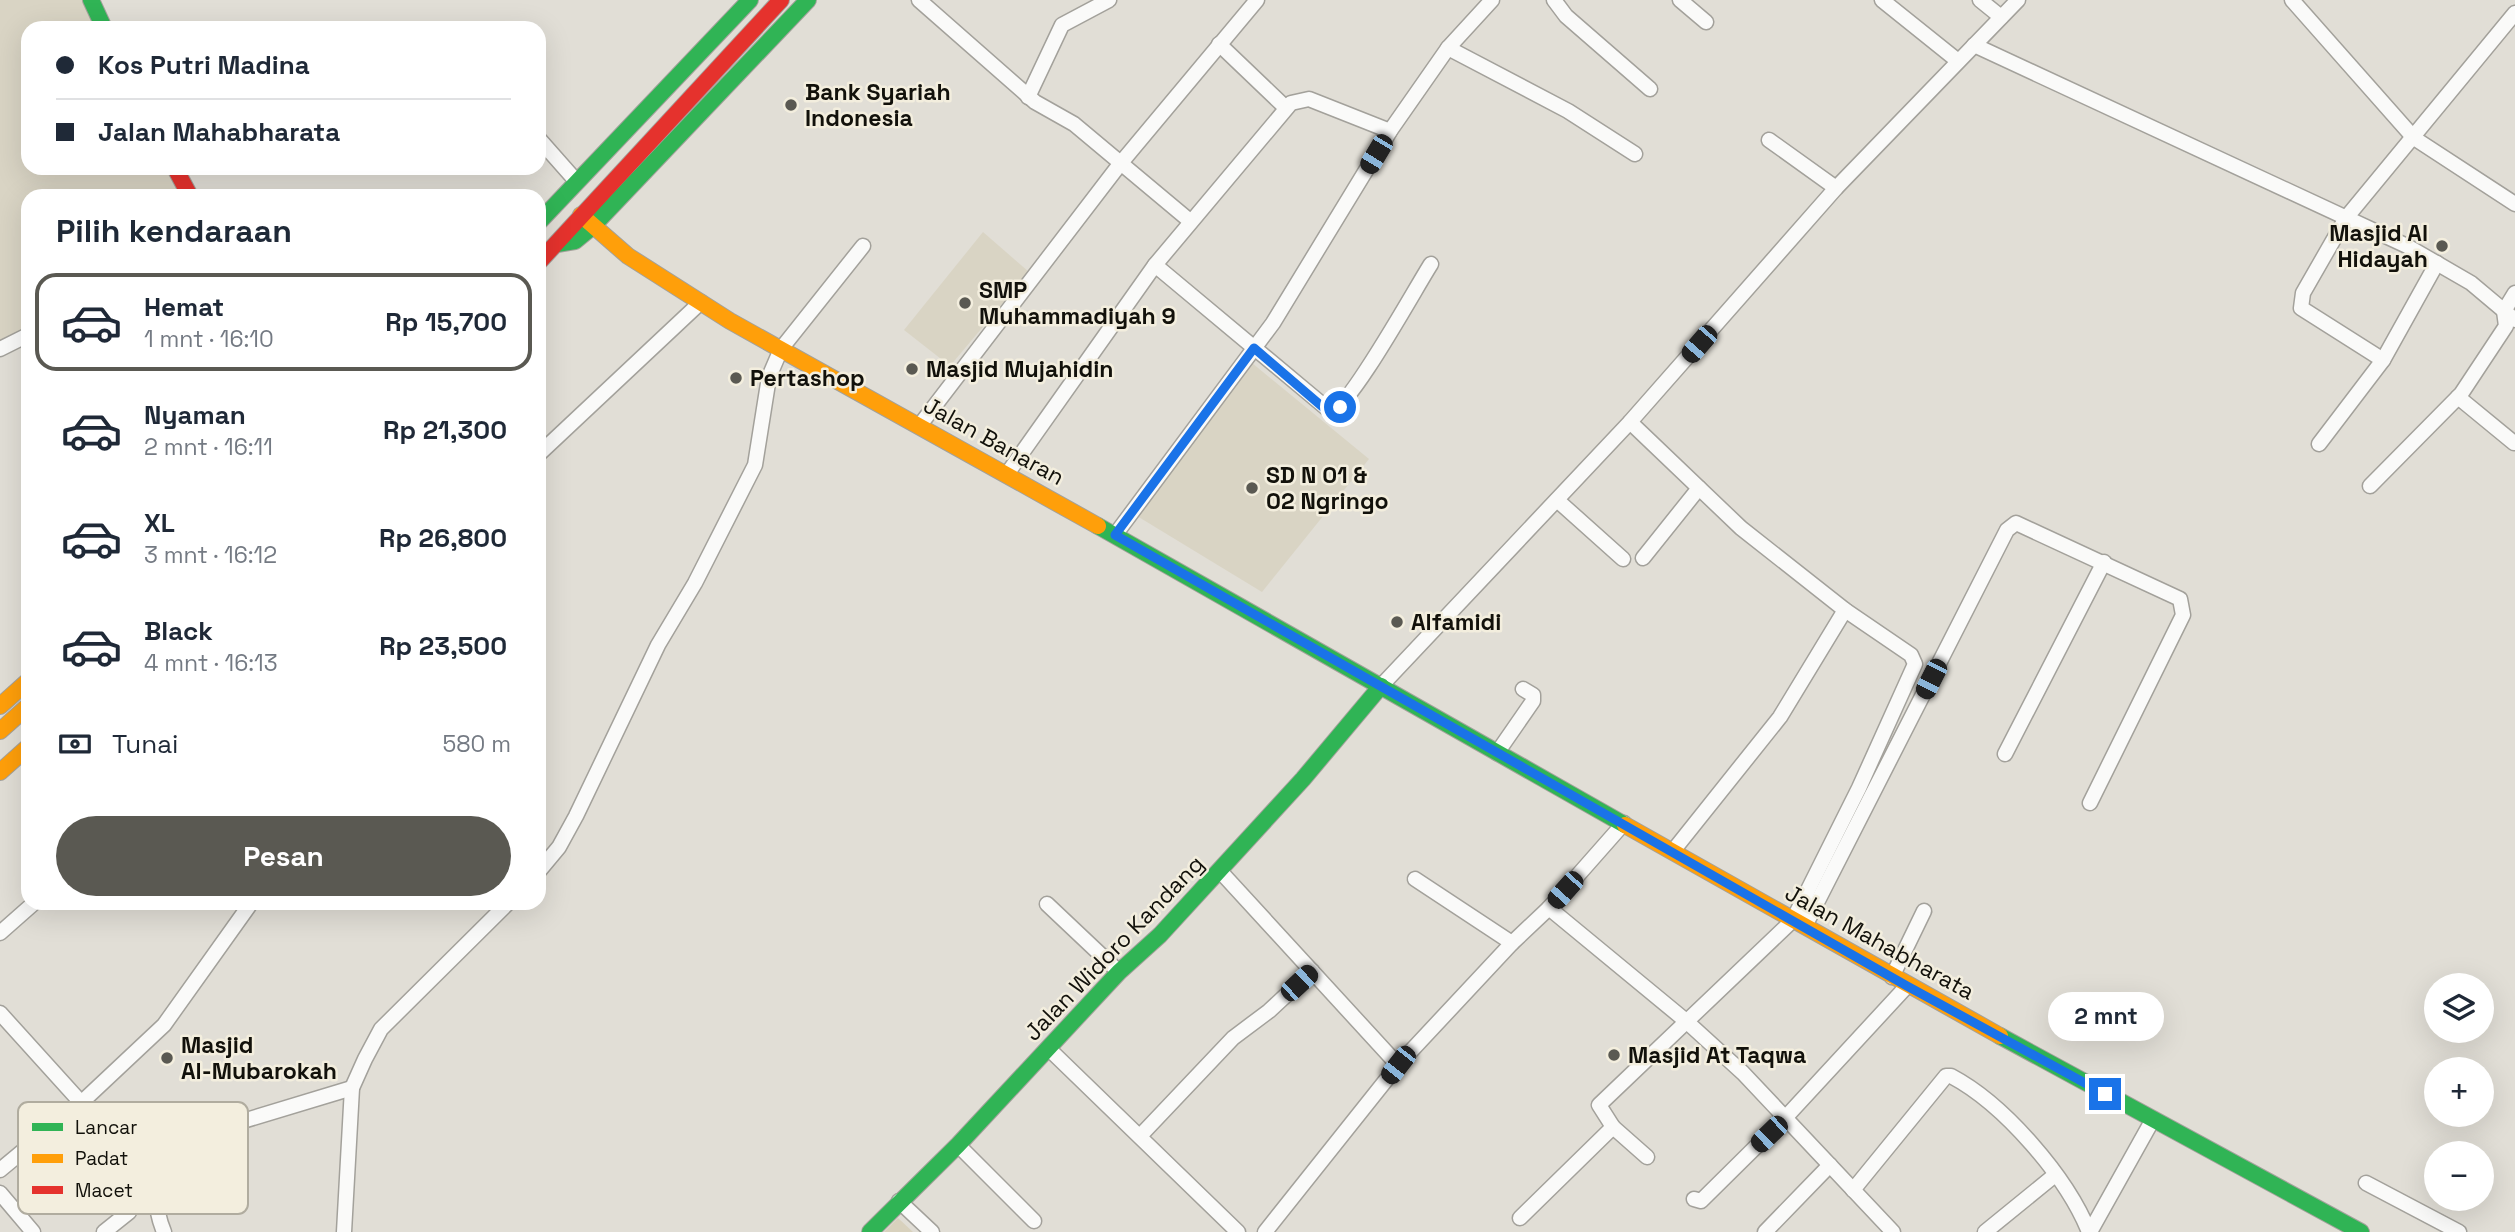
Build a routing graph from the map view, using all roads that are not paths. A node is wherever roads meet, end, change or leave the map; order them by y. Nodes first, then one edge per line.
1 (91, 0) edge
2 (750, 0) edge
3 (781, 0) edge
4 (807, 0) edge
5 (919, 0) edge
6 (1109, 0) edge
7 (1257, 0) edge
8 (1492, 0) edge
9 (1554, 0) edge
10 (1680, 0) edge
11 (1882, 0) edge
12 (1980, 0) edge
13 (2018, 0) edge
14 (2292, 0) edge
15 (2515, 13) edge
16 (2001, 17) junction
17 (101, 21) edge
18 (1706, 22) dead end
19 (1219, 44) junction
20 (1974, 45) junction
21 (1448, 48) junction
22 (1958, 61) junction
23 (1650, 89) dead end
24 (1028, 97) junction
25 (1286, 108) junction
26 (1390, 131) junction
27 (2414, 138) junction
28 (1769, 140) dead end
29 (546, 147) edge
30 (1635, 154) dead end
31 (1120, 164) junction
32 (625, 178) junction
33 (577, 181) junction
34 (1836, 188) junction
35 (2515, 204) edge
36 (546, 214) edge
37 (2346, 218) junction
38 (586, 221) junction
39 (1190, 221) junction
40 (863, 246) dead end
41 (546, 255) edge
42 (2437, 263) junction
43 (1431, 264) dead end
44 (1155, 265) junction
45 (2515, 293) edge
46 (701, 302) junction
47 (2510, 315) edge
48 (21, 338) edge
49 (1254, 348) junction
50 (0, 349) edge
51 (781, 349) junction
52 (2383, 360) junction
53 (2458, 397) junction
54 (1630, 422) junction
55 (920, 425) junction
56 (2514, 443) edge
57 (2319, 444) dead end
58 (546, 447) edge
59 (1007, 474) junction
60 (2370, 486) dead end
61 (1699, 488) junction
62 (1557, 499) junction
63 (1115, 535) junction
64 (1643, 558) dead end
65 (1623, 559) dead end
66 (2104, 562) junction
67 (1845, 610) junction
68 (1381, 686) junction
69 (21, 687) edge
70 (1523, 689) dead end
71 (0, 706) edge
72 (21, 712) edge
73 (21, 729) edge
74 (0, 731) edge
75 (0, 748) edge
76 (21, 753) edge
77 (1497, 753) junction
78 (2005, 754) dead end
79 (0, 772) edge
80 (2090, 803) dead end
81 (1624, 823) junction
82 (1673, 851) junction
83 (546, 863) edge
84 (1220, 871) junction
85 (1415, 879) dead end
86 (1047, 904) dead end
87 (1549, 908) junction
88 (26, 910) edge
89 (246, 910) edge
90 (501, 910) edge
91 (1924, 911) dead end
92 (1799, 923) junction
93 (0, 933) edge
94 (1512, 943) junction
95 (1312, 971) junction
96 (1119, 972) junction
97 (1892, 977) junction
98 (1907, 986) junction
99 (0, 1013) edge
100 (1686, 1021) junction
101 (1049, 1049) junction
102 (1398, 1065) junction
103 (352, 1088) junction
104 (82, 1102) joint
105 (1786, 1117) junction
106 (248, 1120) edge
107 (2152, 1121) junction
108 (1613, 1127) junction
109 (1141, 1135) junction
110 (958, 1145) junction
111 (18, 1155) edge
112 (1647, 1157) dead end
113 (1830, 1165) junction
114 (0, 1170) edge
115 (2054, 1175) junction
116 (2367, 1183) dead end
117 (1853, 1190) junction
118 (0, 1193) edge
119 (1694, 1199) dead end
120 (900, 1201) junction
121 (128, 1214) edge
122 (159, 1214) edge
123 (1520, 1218) dead end
124 (1034, 1221) dead end
125 (33, 1232) edge
126 (104, 1232) edge
127 (164, 1232) edge
128 (344, 1232) edge
129 (870, 1232) edge
130 (932, 1232) edge
131 (1238, 1232) edge
132 (1265, 1232) edge
133 (1765, 1232) edge
134 (1893, 1232) edge
135 (1985, 1232) edge
136 (2090, 1232) edge
137 (2361, 1232) edge
138 (2459, 1232) edge

1 - 17 main road
2 - 33 main road
3 - 32 main road
4 - 32 main road
5 - 24 street
6 - 24 street
7 - 19 street
8 - 21 street
9 - 23 street
10 - 18 street
11 - 22 street
12 - 16 street
13 - 16 street
14 - 27 street
15 - 27 street
16 - 20 street
19 - 25 street
19 - 31 street
20 - 22 street
20 - 37 street
21 - 26 street
21 - 30 street
22 - 34 street
24 - 31 street
25 - 26 street
25 - 39 street
26 - 49 street
27 - 35 street
27 - 37 street
28 - 34 street
29 - 33 street
31 - 39 street
31 - 55 street
32 - 38 main road
33 - 36 main road
34 - 54 street
37 - 42 street
37 - 52 street
38 - 41 main road
38 - 46 main road, Jalan Banaran
39 - 44 street
40 - 51 street
42 - 47 street
42 - 52 street
43 - 49 street
44 - 49 street
44 - 59 street
45 - 47 street
46 - 51 main road, Jalan Banaran
46 - 58 street
47 - 53 street
48 - 50 street
49 - 63 street
51 - 55 main road, Jalan Banaran
51 - 83 street
52 - 57 street
53 - 56 street
53 - 60 street
54 - 61 street
54 - 62 street
55 - 59 main road, Jalan Banaran
59 - 63 main road, Jalan Banaran
61 - 64 street
61 - 67 street
62 - 65 street
62 - 68 street
63 - 68 main road, Jalan Banaran
66 - 78 street
66 - 80 street
66 - 92 street
67 - 82 street
67 - 92 street
68 - 77 main road, Jalan Mahabharata
68 - 84 main road, Jalan Widoro Kandang
69 - 71 main road
70 - 77 street
72 - 74 main road
73 - 75 main road
76 - 79 main road
77 - 81 main road, Jalan Mahabharata
81 - 82 main road, Jalan Mahabharata
81 - 87 street
82 - 92 main road, Jalan Mahabharata
84 - 95 street
84 - 96 main road, Jalan Widoro Kandang
85 - 94 street
86 - 96 street
87 - 94 street
87 - 100 street
88 - 93 street
89 - 104 street
90 - 103 street
91 - 97 street
92 - 97 main road, Jalan Mahabharata
92 - 100 street
94 - 102 street
95 - 102 street
95 - 109 street
96 - 101 main road, Jalan Widoro Kandang
97 - 98 main road, Jalan Mahabharata
98 - 105 street
98 - 107 main road, Jalan Mahabharata
99 - 104 street
100 - 105 street
100 - 108 street
101 - 109 street
101 - 110 main road, Jalan Widoro Kandang
102 - 132 street
103 - 106 street
103 - 128 street
105 - 113 street
105 - 119 street
107 - 136 street
107 - 137 main road, Jalan Mahabharata
108 - 112 street
108 - 123 street
109 - 131 street
110 - 120 main road, Jalan Widoro Kandang
110 - 124 street
111 - 114 street
113 - 117 street
113 - 133 street
115 - 117 street
115 - 135 street
115 - 136 street
116 - 138 street
117 - 134 street
118 - 125 street
120 - 129 main road, Jalan Widoro Kandang
120 - 130 street
121 - 126 street
122 - 127 street

